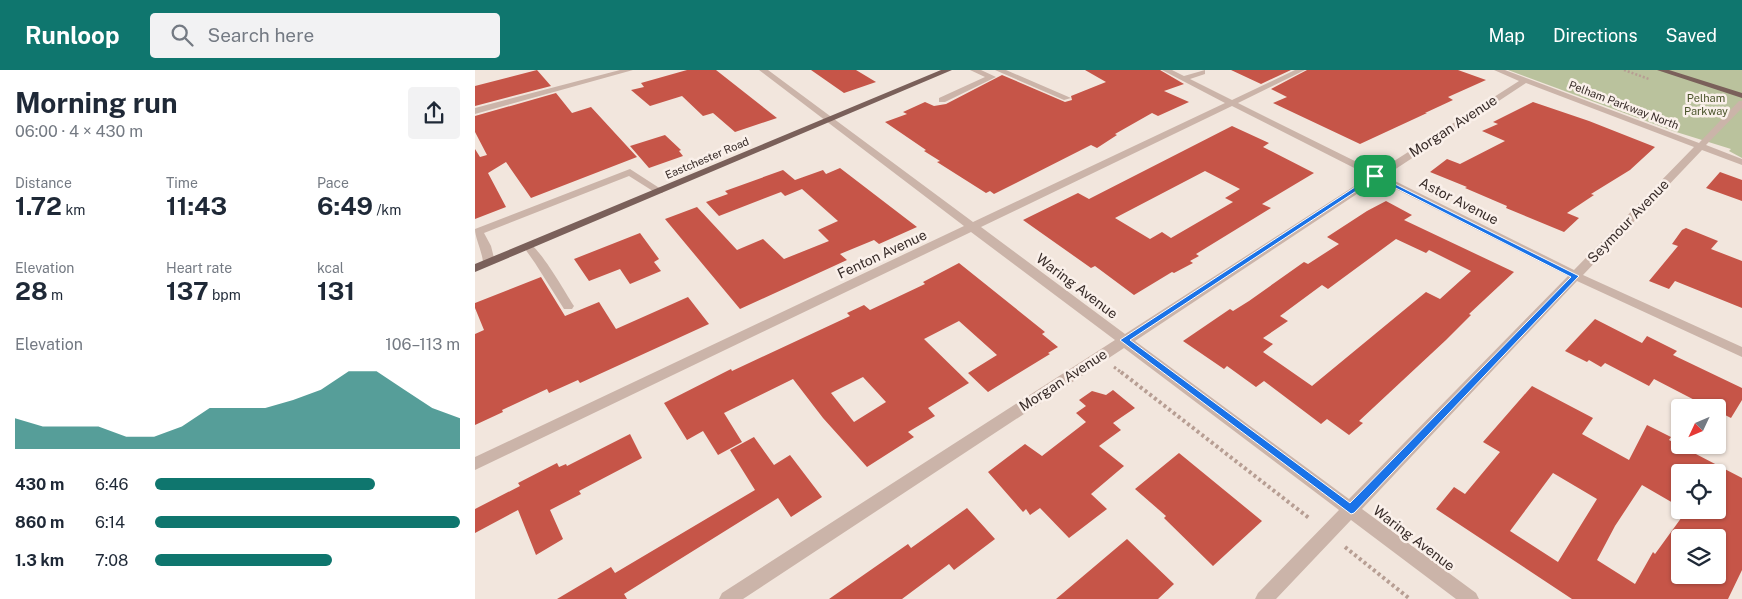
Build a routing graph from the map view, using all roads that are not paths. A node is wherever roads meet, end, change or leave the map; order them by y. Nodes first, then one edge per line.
1 (629, 70) edge
2 (763, 70) edge
3 (946, 70) edge
4 (974, 70) edge
5 (999, 70) edge
6 (1166, 70) edge
7 (1301, 70) edge
8 (1498, 70) edge
9 (1661, 70) edge
10 (1202, 72) dead end
11 (1183, 79) junction
12 (1525, 80) junction
13 (1742, 96) edge
14 (1067, 98) dead end
15 (941, 100) dead end
16 (1230, 103) junction
17 (1742, 104) edge
18 (475, 111) edge
19 (830, 120) junction
20 (1700, 146) junction
21 (1742, 162) edge
22 (1375, 176) junction
23 (659, 191) junction
24 (973, 227) junction
25 (528, 246) junction
26 (489, 262) junction
27 (475, 268) edge
28 (1576, 276) junction
29 (567, 306) dead end
30 (1124, 340) junction
31 (1742, 352) edge
32 (475, 464) edge
33 (1351, 510) junction
34 (728, 599) edge
35 (1264, 599) edge
36 (1470, 599) edge

1 - 18 street
2 - 19 street, Waring Avenue
3 - 19 main road, Eastchester Road
4 - 15 street
5 - 14 street
6 - 11 street, Astor Avenue
7 - 16 street, Fenton Avenue
8 - 12 street, Pelham Parkway North
9 - 13 main road
10 - 11 street
11 - 16 street, Astor Avenue
12 - 20 street, Pelham Parkway North
12 - 22 street, Morgan Avenue
16 - 22 street, Astor Avenue
16 - 24 street, Fenton Avenue
17 - 20 street, Seymour Avenue
19 - 23 main road, Eastchester Road
19 - 24 street, Waring Avenue
20 - 21 street, Pelham Parkway North
20 - 28 street, Seymour Avenue
22 - 28 street, Astor Avenue
22 - 30 street, Morgan Avenue
23 - 25 main road, Eastchester Road
23 - 26 street
24 - 30 street, Waring Avenue
24 - 32 street, Fenton Avenue
25 - 26 main road, Eastchester Road
25 - 29 street
26 - 27 main road, Eastchester Road
28 - 31 street, Astor Avenue
28 - 33 street, Seymour Avenue
30 - 33 street, Waring Avenue
30 - 34 street, Morgan Avenue
33 - 35 street, Seymour Avenue
33 - 36 street, Waring Avenue

